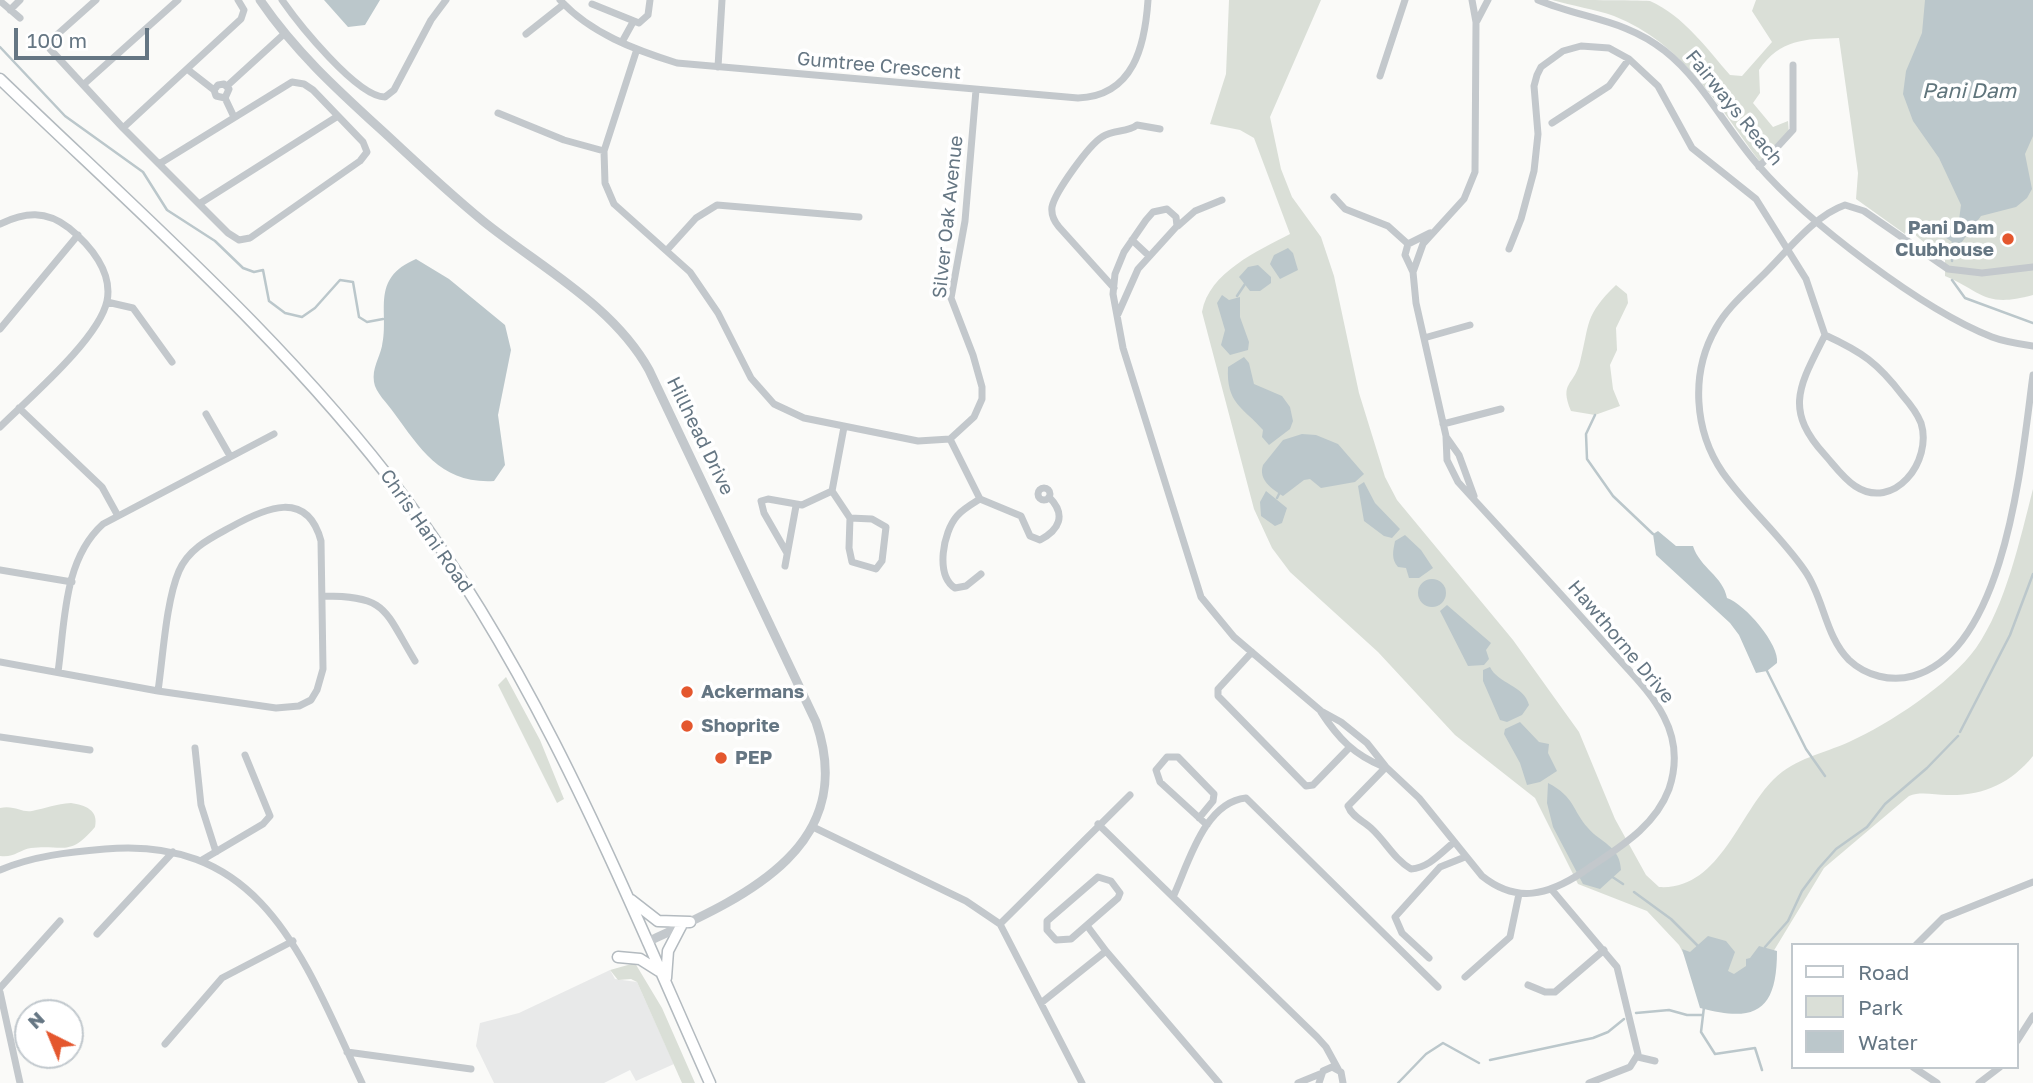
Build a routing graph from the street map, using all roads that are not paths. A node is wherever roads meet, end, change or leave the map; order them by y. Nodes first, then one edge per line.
1 (20, 0) edge
2 (96, 0) edge
3 (178, 0) edge
4 (239, 0) edge
5 (260, 0) edge
6 (282, 0) edge
7 (446, 0) edge
8 (650, 0) edge
9 (722, 0) edge
10 (1148, 0) edge
11 (1405, 0) edge
12 (1472, 0) edge
13 (1488, 0) edge
14 (1538, 0) edge
15 (0, 1) edge
16 (562, 2) edge
17 (592, 4) dead end
18 (10, 10) junction
19 (20, 19) dead end
20 (633, 22) junction
21 (1476, 22) junction
22 (284, 34) junction
23 (526, 34) dead end
24 (622, 42) junction
25 (637, 49) junction
26 (1629, 59) junction
27 (1793, 65) dead end
28 (718, 67) junction
29 (187, 69) junction
30 (1380, 76) dead end
31 (0, 79) edge
32 (83, 85) junction
33 (227, 86) junction
34 (214, 90) junction
35 (976, 90) junction
36 (225, 98) junction
37 (498, 113) dead end
38 (338, 116) junction
39 (234, 117) junction
40 (1552, 123) dead end
41 (123, 128) junction
42 (1160, 129) dead end
43 (604, 151) junction
44 (159, 164) junction
45 (1759, 167) junction
46 (1334, 197) dead end
47 (1222, 200) dead end
48 (199, 204) junction
49 (859, 216) dead end
50 (1819, 221) junction
51 (0, 224) edge
52 (1177, 226) junction
53 (1431, 233) junction
54 (78, 235) junction
55 (1132, 240) junction
56 (1408, 244) junction
57 (1509, 249) dead end
58 (667, 250) junction
59 (1787, 252) junction
60 (1148, 255) junction
61 (2033, 267) edge
62 (1413, 272) junction
63 (1114, 288) junction
64 (107, 302) junction
65 (1118, 313) junction
66 (1470, 325) dead end
67 (0, 330) edge
68 (1825, 335) junction
69 (1424, 338) junction
70 (2033, 346) edge
71 (172, 362) dead end
72 (2033, 375) edge
73 (19, 408) junction
74 (1501, 409) dead end
75 (206, 414) dead end
76 (1443, 424) junction
77 (0, 427) edge
78 (844, 428) junction
79 (274, 434) dead end
80 (1446, 436) junction
81 (950, 439) junction
82 (1459, 455) junction
83 (230, 456) junction
84 (1447, 460) junction
85 (1468, 476) junction
86 (1458, 482) junction
87 (832, 491) junction
88 (1049, 498) dead end
89 (980, 499) junction
90 (1475, 500) junction
91 (796, 506) junction
92 (118, 516) junction
93 (850, 518) junction
94 (787, 553) junction
95 (785, 566) dead end
96 (0, 570) edge
97 (981, 574) dead end
98 (72, 582) junction
99 (324, 596) junction
100 (1252, 652) junction
101 (415, 661) dead end
102 (0, 662) edge
103 (58, 672) junction
104 (158, 691) junction
105 (1321, 711) junction
106 (1352, 730) junction
107 (0, 737) edge
108 (1367, 744) junction
109 (1346, 745) junction
110 (195, 748) dead end
111 (90, 750) dead end
112 (1358, 754) junction
113 (245, 755) dead end
114 (1386, 767) junction
115 (1130, 794) dead end
116 (1199, 818) junction
117 (1098, 824) junction
118 (1207, 825) junction
119 (813, 827) junction
120 (1453, 843) junction
121 (173, 852) junction
122 (216, 852) junction
123 (1465, 857) junction
124 (202, 860) junction
125 (0, 870) edge
126 (2033, 881) edge
127 (1552, 890) junction
128 (1519, 894) junction
129 (626, 895) junction
130 (1173, 897) junction
131 (60, 921) dead end
132 (685, 924) junction
133 (1000, 924) junction
134 (1088, 927) junction
135 (97, 934) dead end
136 (293, 941) junction
137 (648, 942) junction
138 (1918, 943) edge
139 (1604, 950) junction
140 (1106, 951) junction
141 (618, 957) dead end
142 (1429, 958) dead end
143 (662, 974) junction
144 (1465, 978) dead end
145 (666, 985) junction
146 (1528, 985) dead end
147 (1438, 988) dead end
148 (0, 990) edge
149 (1041, 1003) junction
150 (2033, 1016) edge
151 (2019, 1038) edge
152 (165, 1044) dead end
153 (347, 1052) junction
154 (1332, 1057) junction
155 (1638, 1057) junction
156 (1655, 1061) dead end
157 (1328, 1068) junction
158 (471, 1069) dead end
159 (1338, 1069) junction
160 (1916, 1069) edge
161 (1997, 1069) edge
162 (1319, 1080) edge
163 (1302, 1081) edge
164 (20, 1083) edge
165 (362, 1083) edge
166 (710, 1083) edge
167 (1082, 1083) edge
168 (1219, 1083) edge
169 (1343, 1083) edge
170 (1589, 1083) edge
171 (1937, 1083) edge
172 (1979, 1083) edge

1 - 18 street
2 - 32 street
3 - 32 street
4 - 29 street
5 - 22 street, Hillhead Drive
6 - 7 street
8 - 20 street
9 - 28 street
10 - 35 street, Gumtree Crescent
11 - 30 street
12 - 21 street
13 - 21 street
14 - 45 street, Fairways Reach
15 - 18 street
16 - 23 street
16 - 24 street, Gumtree Crescent
17 - 20 street
18 - 19 street
20 - 24 street
21 - 53 street
22 - 33 street
22 - 119 street, Hillhead Drive
24 - 25 street, Gumtree Crescent
25 - 28 street, Gumtree Crescent
25 - 43 street
26 - 40 street
26 - 57 street
26 - 59 street
27 - 45 street
28 - 35 street, Gumtree Crescent
29 - 34 street
29 - 41 street
31 - 129 main road, Chris Hani Road
32 - 41 street
33 - 34 street
33 - 36 street
34 - 36 street
35 - 81 street, Silver Oak Avenue
36 - 39 street
37 - 43 street
38 - 39 street
38 - 48 street
38 - 48 street
39 - 44 street
41 - 44 street
42 - 63 street
43 - 58 street
44 - 48 street
45 - 50 street, Fairways Reach
46 - 56 street
47 - 52 street
49 - 58 street
50 - 59 street
50 - 61 street
50 - 70 street, Fairways Reach
51 - 54 street
52 - 55 street
52 - 60 street
53 - 56 street
53 - 62 street
54 - 64 street
54 - 67 street
55 - 60 street
55 - 63 street
56 - 62 street, Hawthorne Drive
58 - 78 street
59 - 68 street
59 - 72 street
60 - 65 street
62 - 69 street, Hawthorne Drive
63 - 65 street
64 - 71 street
64 - 73 street
65 - 100 street
66 - 69 street
68 - 68 street
69 - 76 street, Hawthorne Drive
73 - 77 street
73 - 92 street
74 - 76 street
75 - 83 street
76 - 80 street, Hawthorne Drive
78 - 81 street
78 - 87 street
79 - 83 street
80 - 82 street, Hawthorne Drive
80 - 84 street, Hawthorne Drive
81 - 89 street
82 - 84 street
82 - 85 street, Hawthorne Drive
83 - 92 street
84 - 86 street, Hawthorne Drive
85 - 86 street
85 - 90 street, Hawthorne Drive
86 - 90 street, Hawthorne Drive
87 - 91 street
87 - 93 street
88 - 89 street
89 - 97 street
90 - 127 street, Hawthorne Drive
91 - 94 street
91 - 94 street
92 - 98 street
93 - 93 street
94 - 95 street
96 - 98 street
98 - 103 street
99 - 101 street
99 - 104 street
99 - 104 street
100 - 105 street
100 - 109 street
102 - 103 street
103 - 104 street
105 - 106 street
105 - 109 street
106 - 108 street
106 - 109 street
107 - 111 street
108 - 112 street
108 - 114 street
109 - 112 street
110 - 122 street
112 - 114 street
113 - 122 street
114 - 120 street
114 - 120 street
115 - 117 street
116 - 116 street
116 - 118 street
117 - 130 street
117 - 133 street
118 - 130 street
118 - 147 street
119 - 132 street, Hillhead Drive
119 - 133 street
120 - 123 street
121 - 124 street
121 - 125 street
121 - 135 street
122 - 124 street
123 - 128 street
123 - 142 street
124 - 136 street
126 - 138 street
127 - 128 street, Hawthorne Drive
127 - 139 street
128 - 144 street
129 - 132 main road
129 - 137 main road, Chris Hani Road
130 - 154 street
131 - 148 street
132 - 137 street, Hillhead Drive
132 - 145 main road
133 - 149 street
134 - 134 street
134 - 140 street
136 - 152 street
136 - 153 street
137 - 143 main road, Chris Hani Road
139 - 146 street
139 - 155 street
140 - 149 street
140 - 168 street
141 - 143 main road
143 - 145 main road, Chris Hani Road
145 - 166 main road, Chris Hani Road
148 - 164 street
149 - 167 street
150 - 151 street
153 - 158 street
153 - 165 street
154 - 157 street
154 - 159 street
155 - 156 street
155 - 170 street
157 - 159 street
157 - 162 street
159 - 169 street
160 - 171 street
161 - 172 street
162 - 163 street

